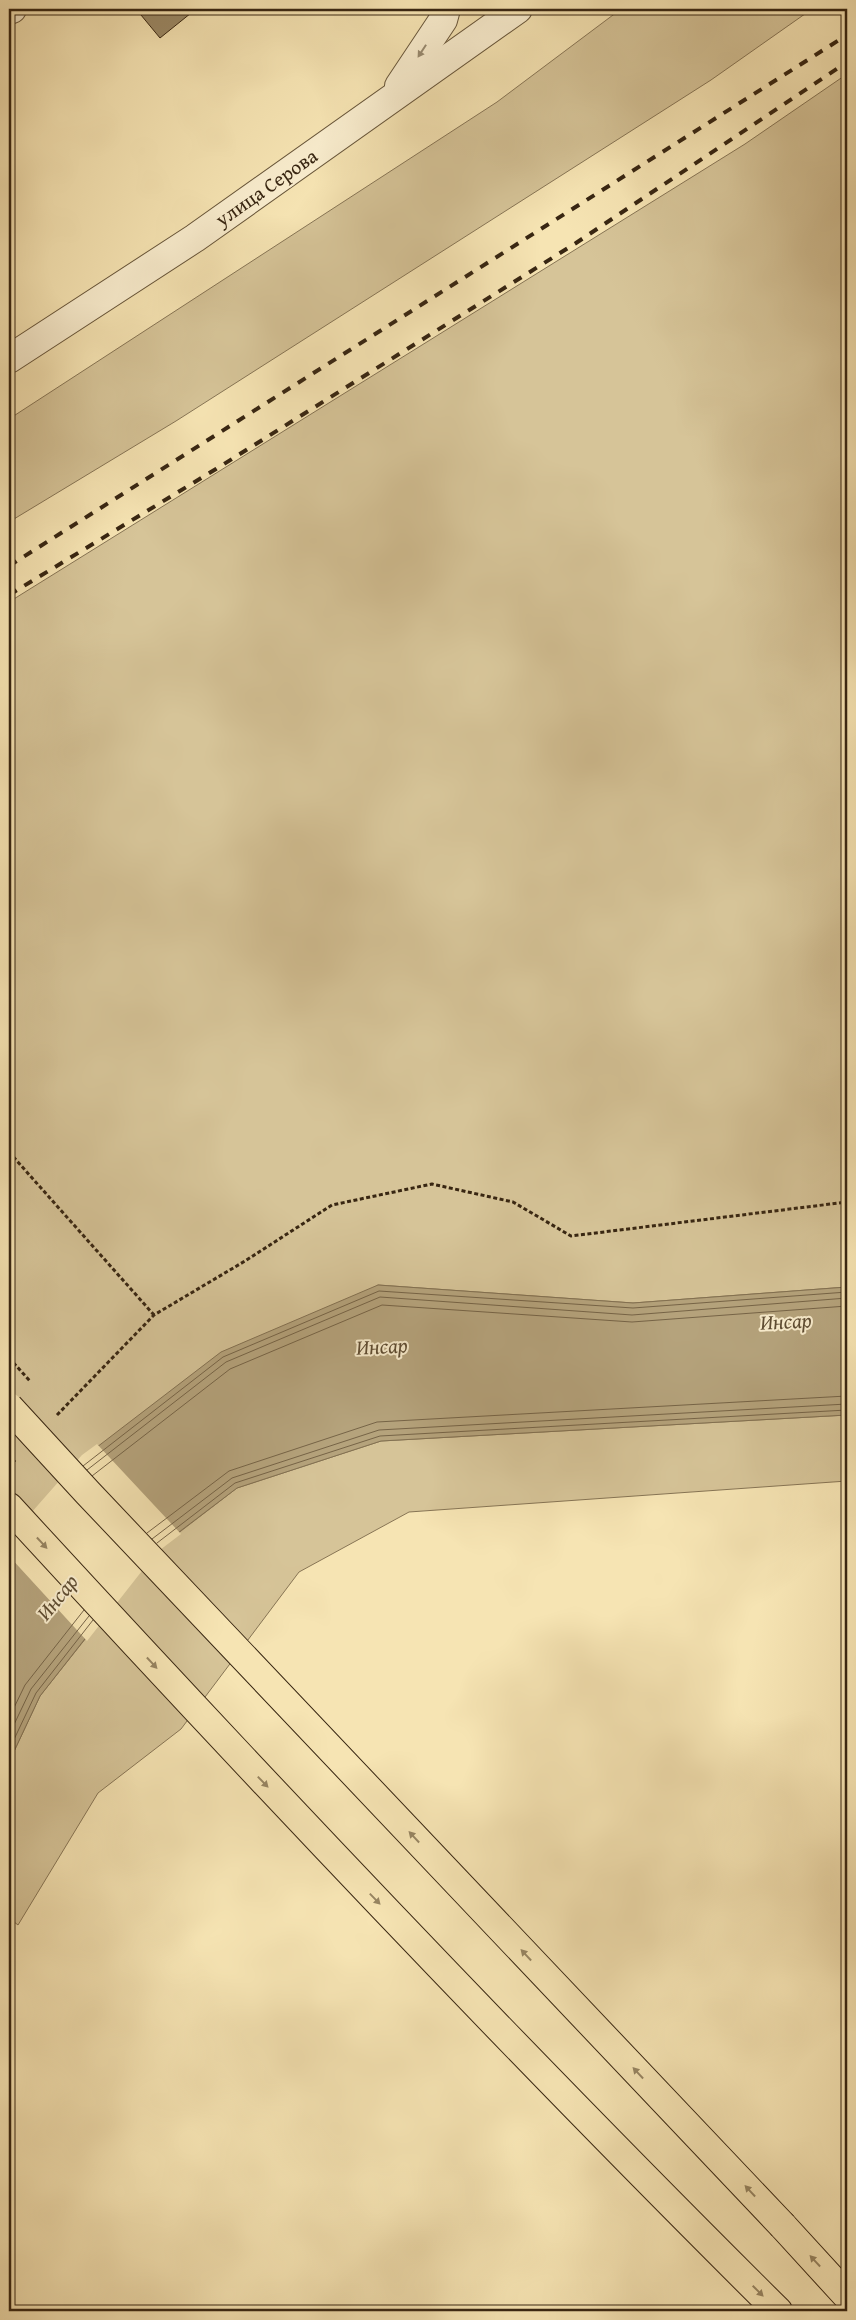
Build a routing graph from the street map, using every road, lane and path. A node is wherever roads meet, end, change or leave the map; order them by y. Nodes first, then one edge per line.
1 (446, 9) edge
2 (507, 12) edge
3 (391, 99) junction
4 (9, 359) edge
5 (9, 1152) edge
6 (847, 1202) edge
7 (154, 1315) junction
8 (9, 1407) edge
9 (57, 1416) dead end
10 (16, 1459) dead end
11 (9, 1466) edge
12 (9, 1507) edge
13 (847, 2296) edge
14 (778, 2311) edge

1 -> 3 street
2 - 3 street, улица Серова
3 - 4 street, улица Серова
5 - 7 path
6 - 7 path
7 - 9 path
13 -> 8 main road, bridge
10 - 11 path
12 -> 14 main road

